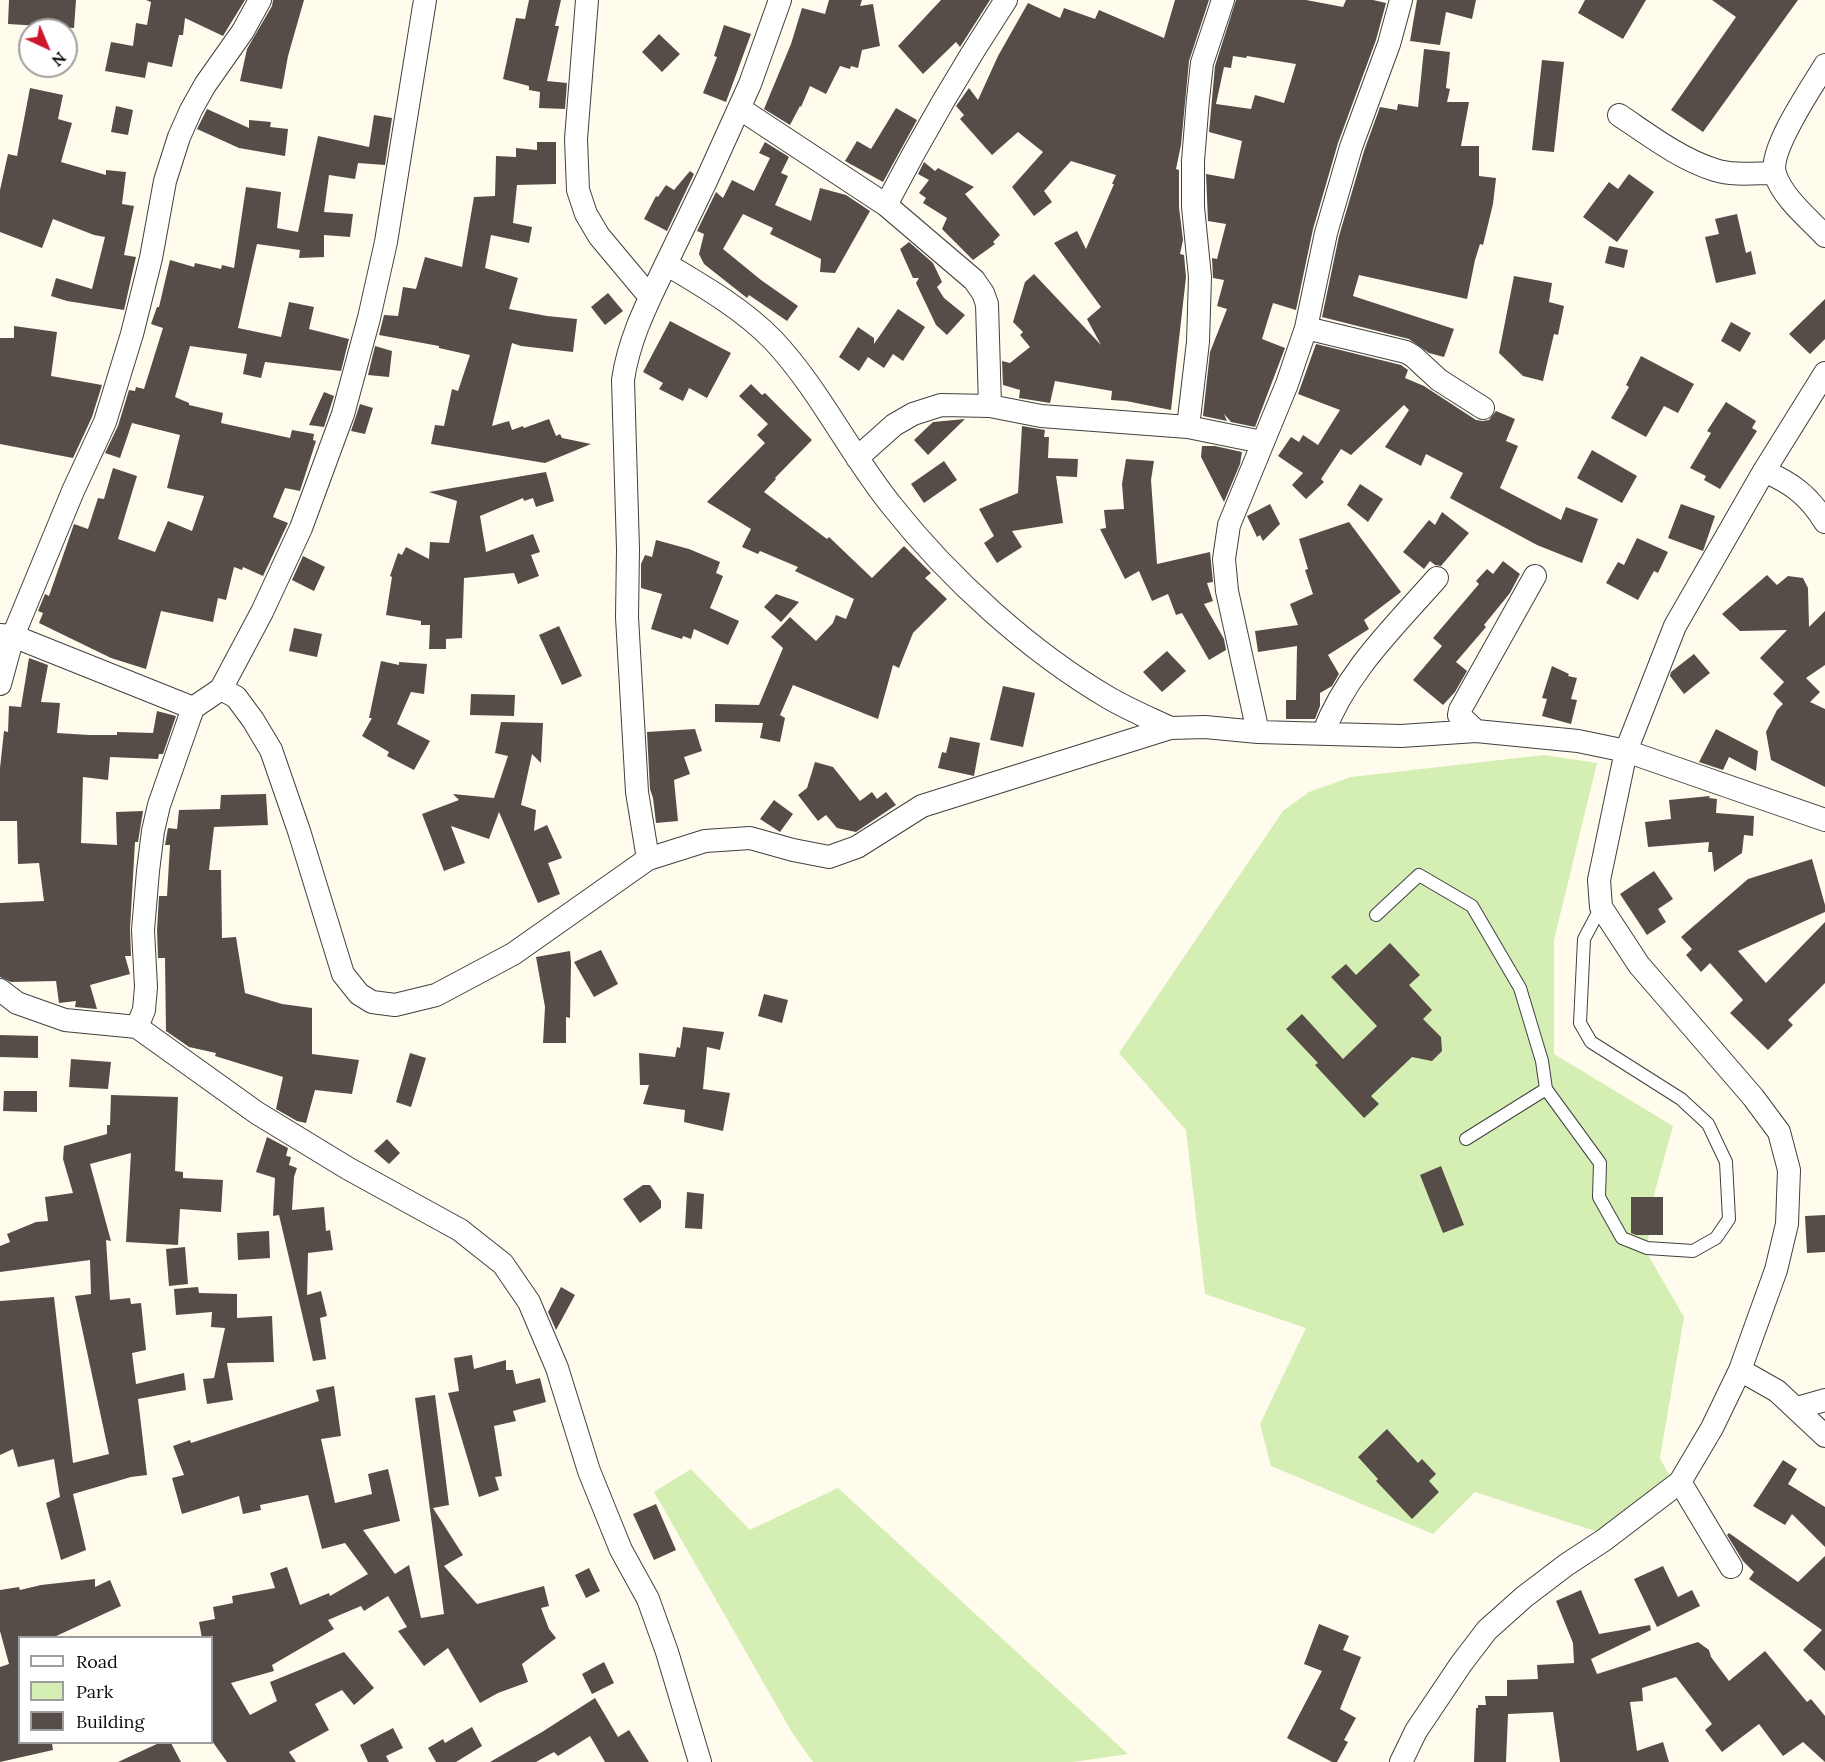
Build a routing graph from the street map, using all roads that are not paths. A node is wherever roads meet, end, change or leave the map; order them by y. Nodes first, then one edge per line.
1 (260, 0) edge
2 (425, 0) edge
3 (587, 0) edge
4 (780, 0) edge
5 (1006, 0) edge
6 (1223, 0) edge
7 (1401, 0) edge
8 (1825, 64) edge
9 (739, 108) junction
10 (1619, 115) dead end
11 (1775, 173) junction
12 (886, 205) junction
13 (1825, 236) edge
14 (666, 264) junction
15 (650, 297) junction
16 (1306, 328) junction
17 (1825, 373) edge
18 (990, 406) junction
19 (1483, 408) dead end
20 (1188, 427) junction
21 (1262, 441) junction
22 (857, 458) junction
23 (1764, 471) junction
24 (1825, 522) edge
25 (1535, 576) dead end
26 (1437, 578) dead end
27 (7, 636) edge
28 (0, 684) edge
29 (221, 689) junction
30 (193, 708) junction
31 (1170, 728) junction
32 (1476, 731) junction
33 (1258, 732) junction
34 (1323, 734) junction
35 (1626, 751) junction
36 (1825, 820) edge
37 (648, 859) junction
38 (1601, 907) junction
39 (1376, 915) dead end
40 (0, 990) edge
41 (137, 1027) junction
42 (1546, 1089) junction
43 (1466, 1139) dead end
44 (1740, 1370) junction
45 (1825, 1400) edge
46 (1797, 1408) junction
47 (1825, 1436) edge
48 (1680, 1482) junction
49 (1731, 1568) dead end
50 (700, 1762) edge
51 (1401, 1762) edge

1 - 27 street
2 - 29 street
3 - 15 street
4 - 9 street
5 - 12 street
6 - 20 street
7 - 16 street
8 - 11 street
9 - 12 street
9 - 14 street
10 - 11 street
11 - 13 street
12 - 18 street
14 - 15 street
14 - 22 street
15 - 37 street
16 - 19 street
16 - 21 street
17 - 23 street
18 - 20 street
18 - 22 street
20 - 21 street
21 - 33 street
22 - 31 street
23 - 24 street
23 - 35 street
25 - 32 street
26 - 34 street
27 - 28 street
27 - 30 street
29 - 30 street
29 - 37 street
30 - 41 street
31 - 33 street
31 - 37 street
32 - 34 street
32 - 35 street
33 - 34 street
35 - 36 street
35 - 38 street
38 - 42 lane
38 - 44 street
39 - 42 lane
40 - 41 street
41 - 50 street
42 - 43 lane
44 - 46 street
44 - 48 street
45 - 46 street
46 - 47 street
48 - 49 street
48 - 51 street

